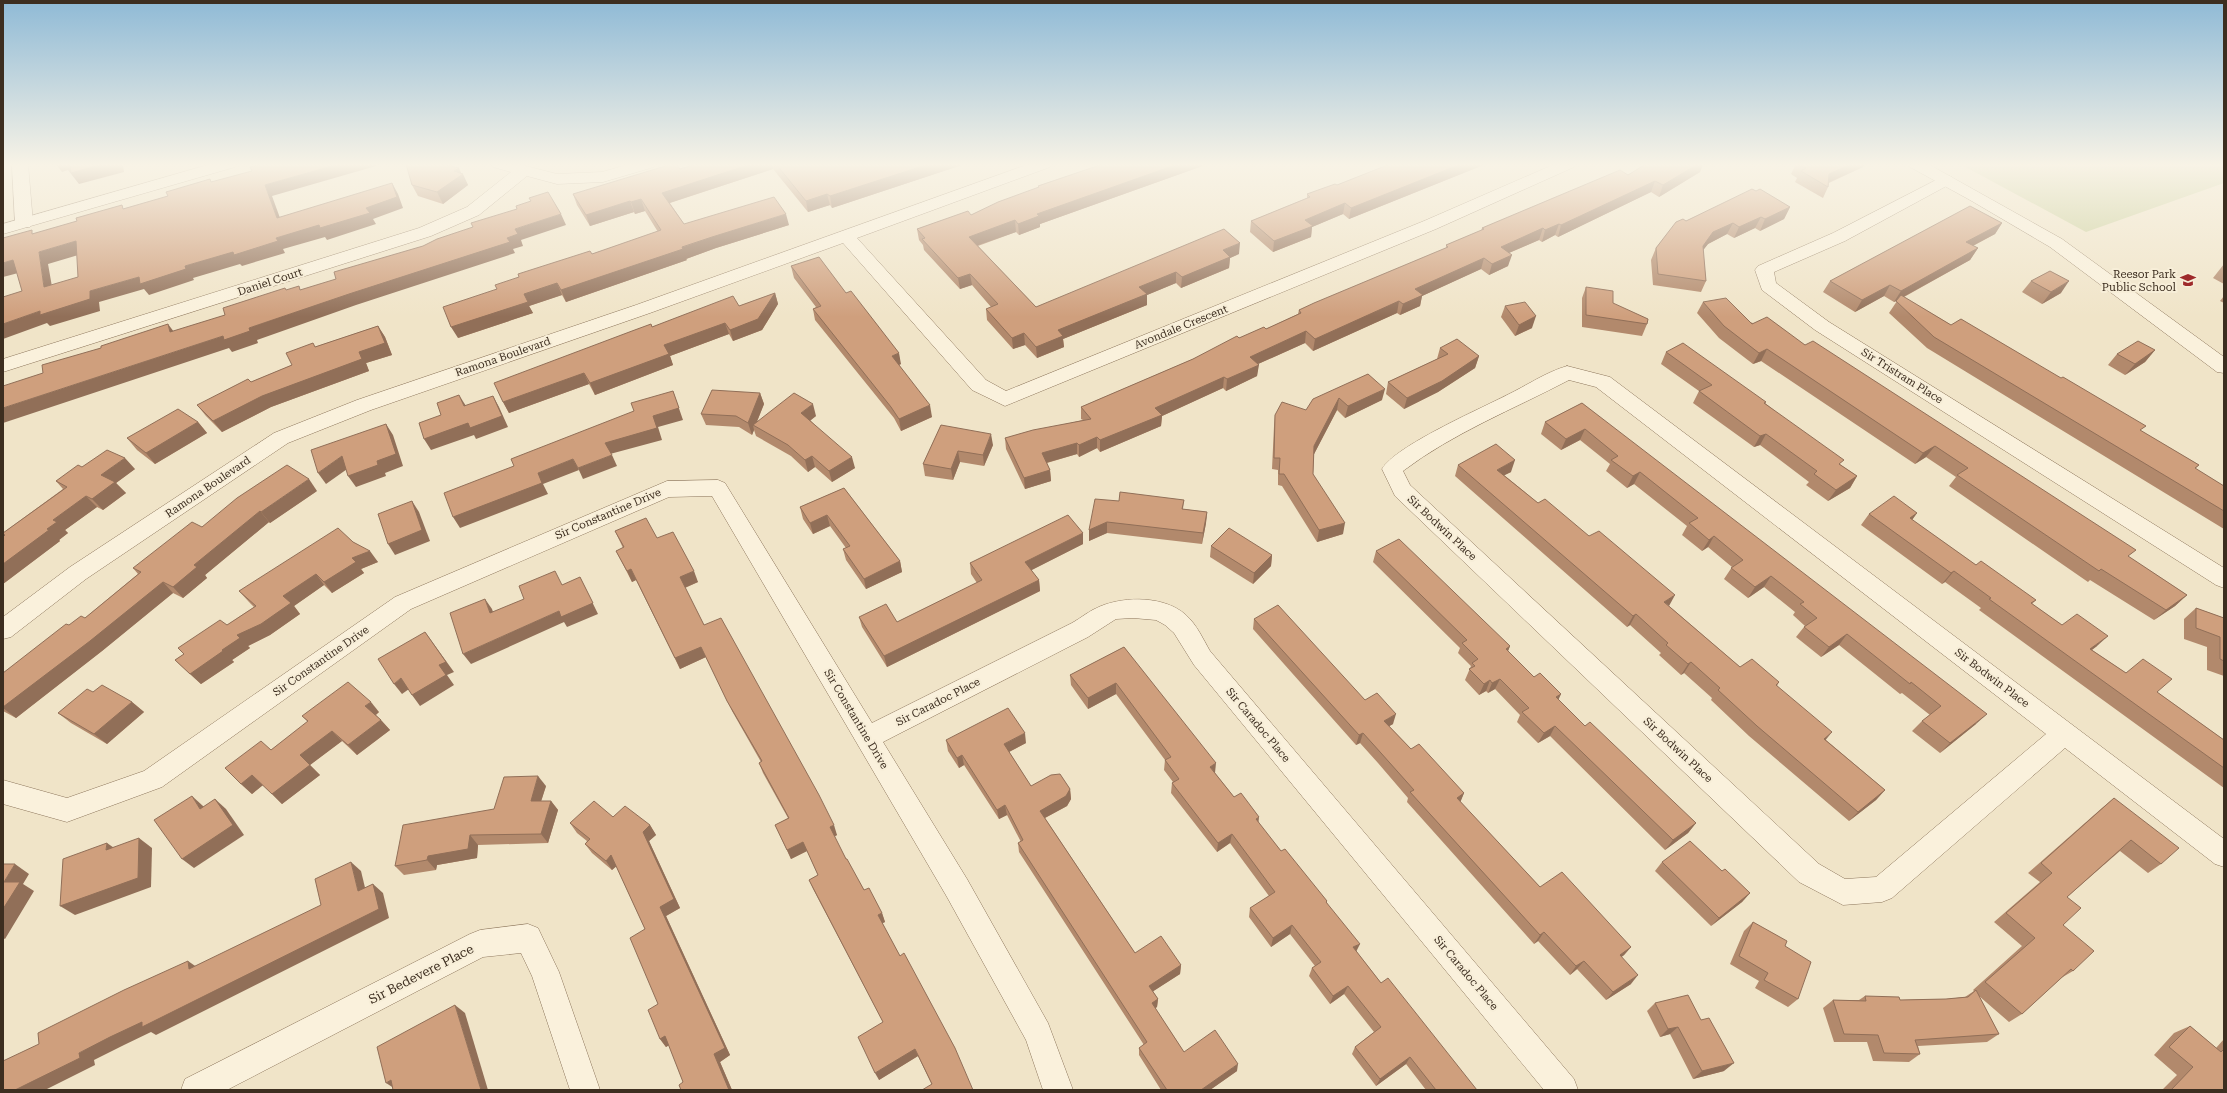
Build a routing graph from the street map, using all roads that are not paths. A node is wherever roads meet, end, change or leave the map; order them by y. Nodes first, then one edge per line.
1 (23, 215) edge
2 (52, 215) edge
3 (464, 215) edge
4 (904, 215) edge
5 (1453, 215) edge
6 (1880, 215) edge
7 (2007, 215) edge
8 (24, 223) junction
9 (3, 229) edge
10 (846, 236) junction
11 (3, 366) edge
12 (2224, 367) edge
13 (2224, 579) edge
14 (3, 630) edge
15 (2065, 733) junction
16 (867, 738) junction
17 (3, 792) edge
18 (2224, 855) edge
19 (196, 1090) edge
20 (585, 1090) edge
21 (1058, 1090) edge
22 (1563, 1090) edge

1 - 8 street
2 - 8 street
3 - 11 street, Daniel Court
4 - 10 street, Ramona Boulevard
5 - 10 street, Avondale Crescent
6 - 13 street, Sir Tristram Place
7 - 12 street
8 - 9 street
10 - 14 street, Ramona Boulevard
15 - 15 street, Sir Bodwin Place
15 - 18 street, Sir Bodwin Place
16 - 17 street, Sir Constantine Drive
16 - 21 street, Sir Constantine Drive
16 - 22 street, Sir Caradoc Place
19 - 20 street, Sir Bedevere Place

